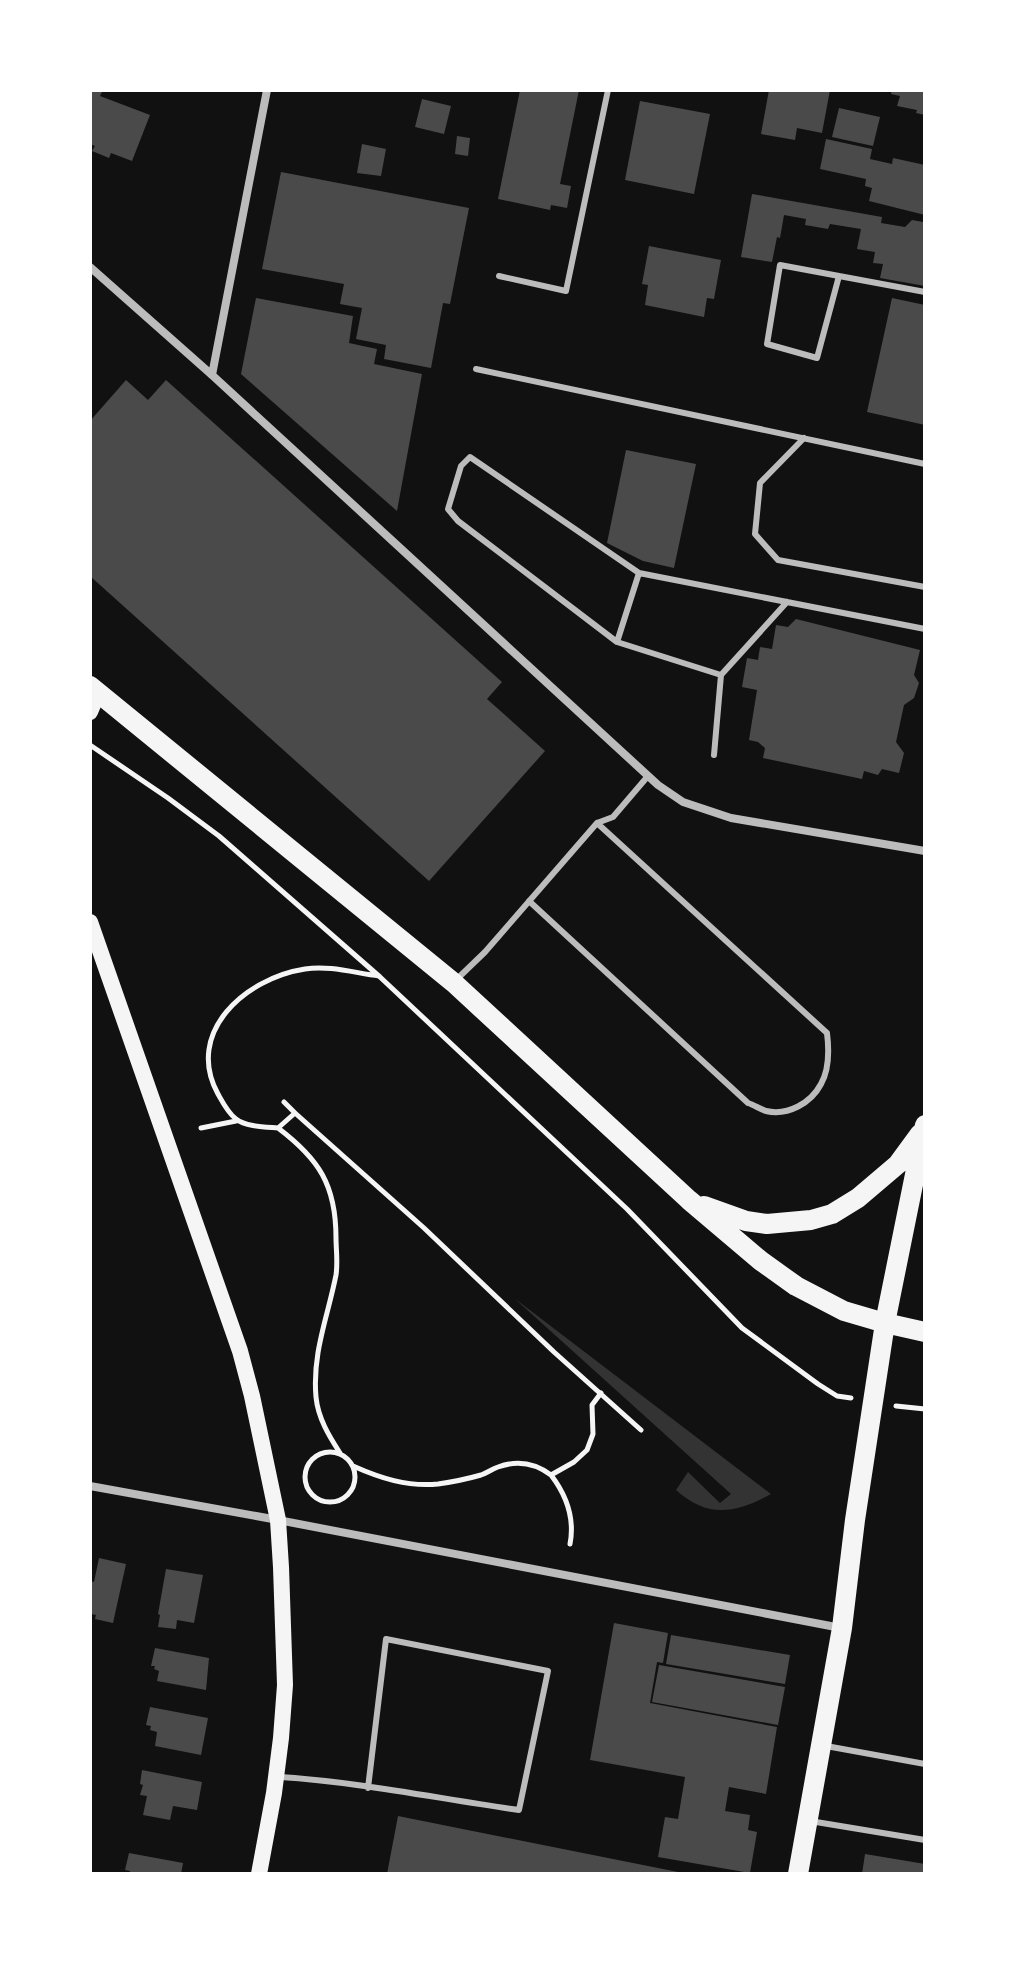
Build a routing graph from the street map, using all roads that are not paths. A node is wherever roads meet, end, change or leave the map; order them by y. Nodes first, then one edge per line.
1 (267, 90) edge
2 (608, 90) edge
3 (90, 267) edge
4 (499, 276) dead end
5 (839, 276) junction
6 (925, 292) edge
7 (476, 369) dead end
8 (212, 375) junction
9 (804, 438) junction
10 (925, 464) edge
11 (639, 573) junction
12 (925, 587) edge
13 (787, 602) junction
14 (925, 629) edge
15 (617, 642) junction
16 (721, 675) junction
17 (93, 697) edge
18 (714, 755) dead end
19 (648, 776) junction
20 (597, 823) junction
21 (925, 851) edge
22 (529, 901) junction
23 (90, 922) edge
24 (454, 983) junction
25 (925, 1129) edge
26 (689, 1200) junction
27 (885, 1323) junction
28 (925, 1332) edge
29 (90, 1486) edge
30 (278, 1520) junction
31 (842, 1628) junction
32 (821, 1745) junction
33 (925, 1764) edge
34 (276, 1777) junction
35 (368, 1788) junction
36 (808, 1820) junction
37 (925, 1840) edge
38 (259, 1874) edge
39 (798, 1874) edge

1 - 8 street
2 - 4 lane
3 - 8 street
5 - 5 lane
5 - 6 lane
7 - 9 lane
8 - 19 street
9 - 10 lane
9 - 12 lane
11 - 13 lane
11 - 15 lane
11 - 15 lane
13 - 14 lane
13 - 16 lane
15 - 16 lane
16 - 18 lane
17 - 24 main road
19 - 20 lane
19 - 21 street
20 - 22 lane
20 - 22 lane
22 - 24 lane
23 - 30 main road
24 - 26 main road
25 - 26 main road
25 - 27 main road
26 - 27 main road
27 - 28 main road
27 - 31 main road
29 - 30 street
30 - 31 street
30 - 34 main road
31 - 32 main road
32 - 33 lane
32 - 36 main road
34 - 35 lane
34 - 38 main road
35 - 35 lane
36 - 37 lane
36 - 39 main road

